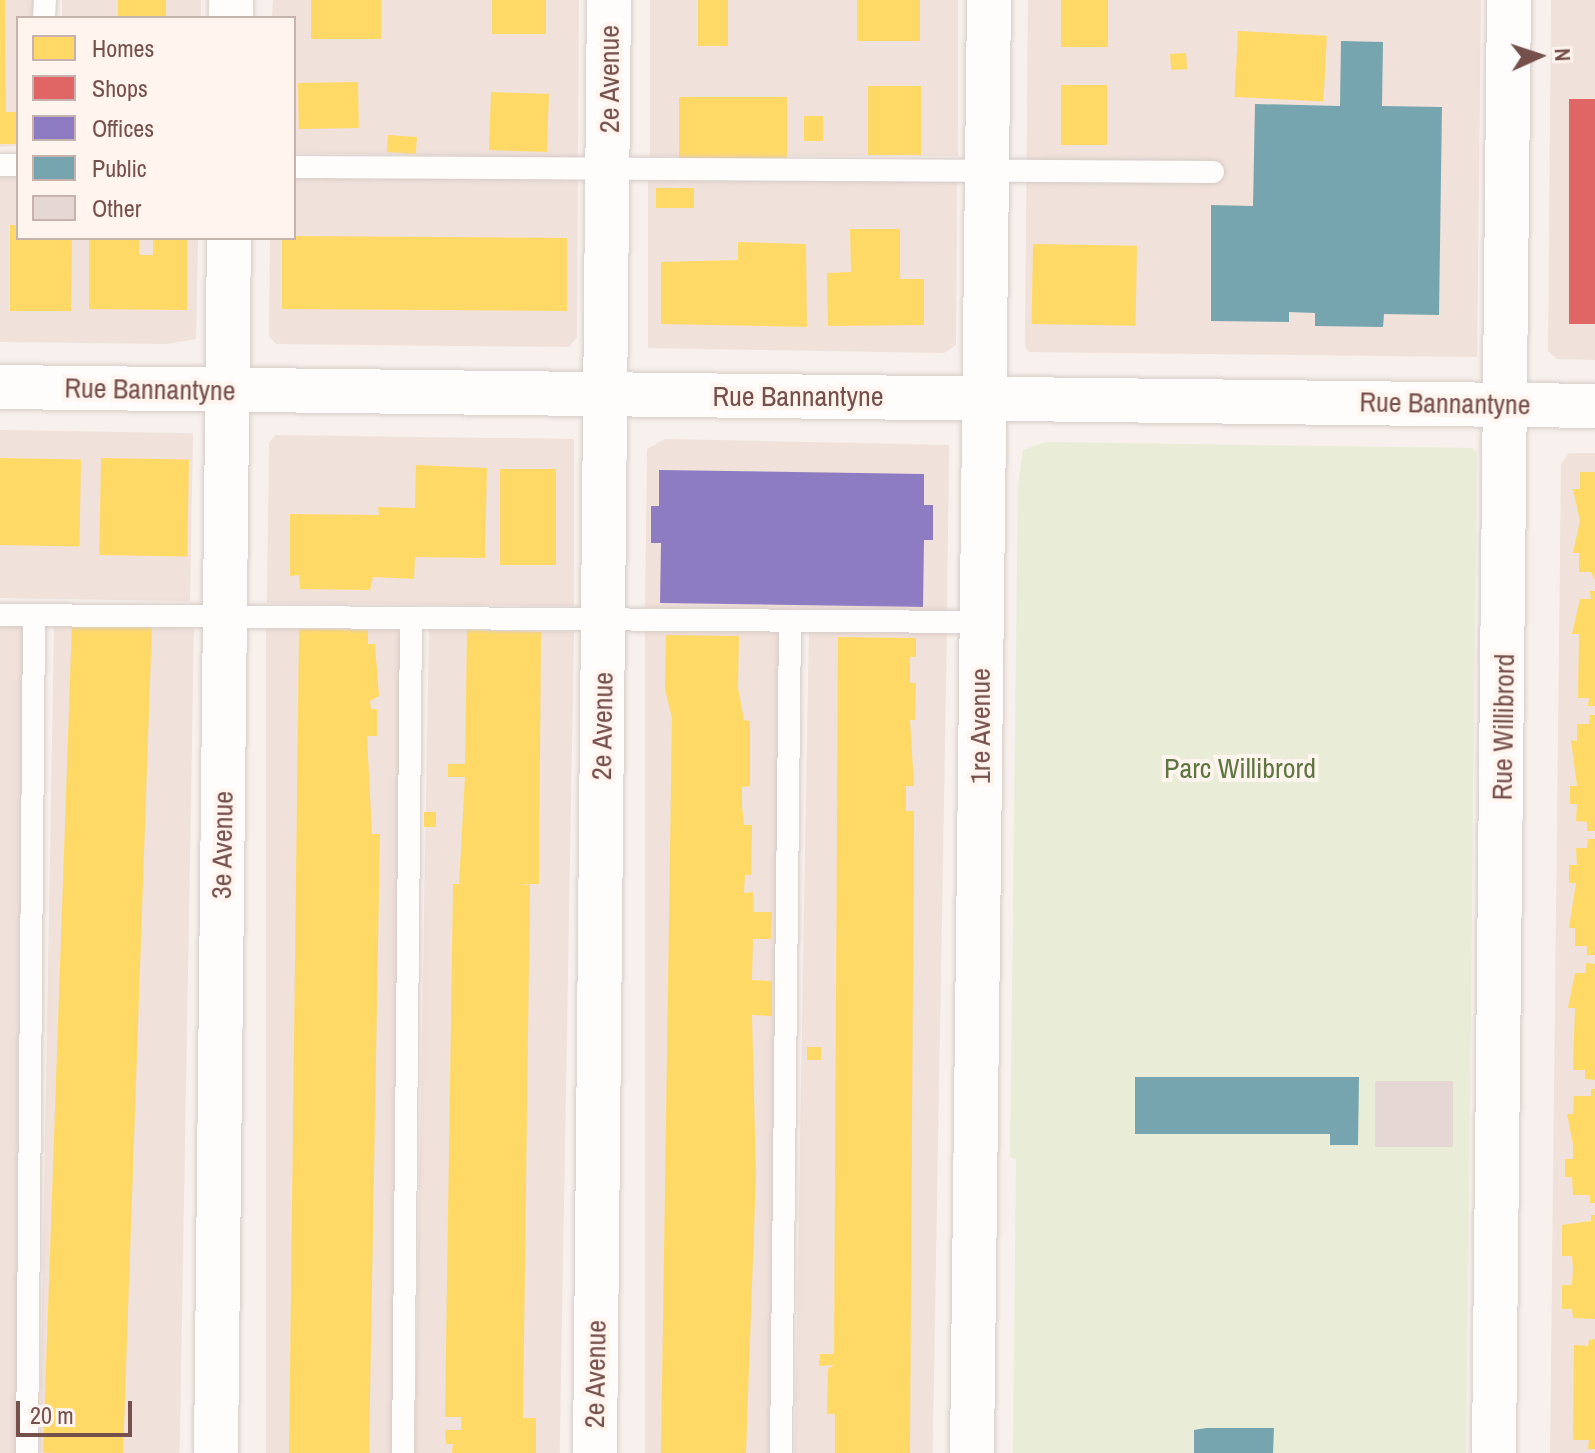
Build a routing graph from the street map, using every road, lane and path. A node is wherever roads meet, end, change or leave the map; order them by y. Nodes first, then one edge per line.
1 (609, 0) edge
2 (989, 0) edge
3 (1509, 0) edge
4 (296, 167) edge
5 (608, 168) junction
6 (988, 172) junction
7 (1213, 172) dead end
8 (229, 240) edge
9 (0, 387) edge
10 (226, 390) junction
11 (605, 395) junction
12 (984, 398) junction
13 (1506, 404) junction
14 (1595, 406) edge
15 (0, 615) edge
16 (34, 616) junction
17 (224, 618) junction
18 (411, 619) junction
19 (790, 621) junction
20 (604, 622) junction
21 (981, 622) junction
22 (27, 1453) edge
23 (216, 1453) edge
24 (403, 1453) edge
25 (595, 1453) edge
26 (781, 1453) edge
27 (972, 1453) edge
28 (1494, 1453) edge

1 - 5 street, 2e Avenue
2 - 6 street, 1re Avenue
3 - 13 street, Rue Willibrord
4 - 5 lane
5 - 6 lane
5 - 11 street, 2e Avenue
6 - 7 lane
6 - 12 street, 1re Avenue
8 - 10 street, 3e Avenue
9 - 10 street, Rue Bannantyne
10 - 11 street, Rue Bannantyne
10 - 17 street, 3e Avenue
11 - 12 street, Rue Bannantyne
11 - 20 street, 2e Avenue
12 - 13 street, Rue Bannantyne
12 - 21 street, 1re Avenue
13 - 14 street, Rue Bannantyne
13 - 28 street, Rue Willibrord
15 - 16 lane
16 - 17 lane
16 - 22 lane
17 - 18 lane
17 - 23 street, 3e Avenue
18 - 20 lane
18 - 24 lane
19 - 20 lane
19 - 21 lane
19 - 26 lane
20 - 25 street, 2e Avenue
21 - 27 street, 1re Avenue

